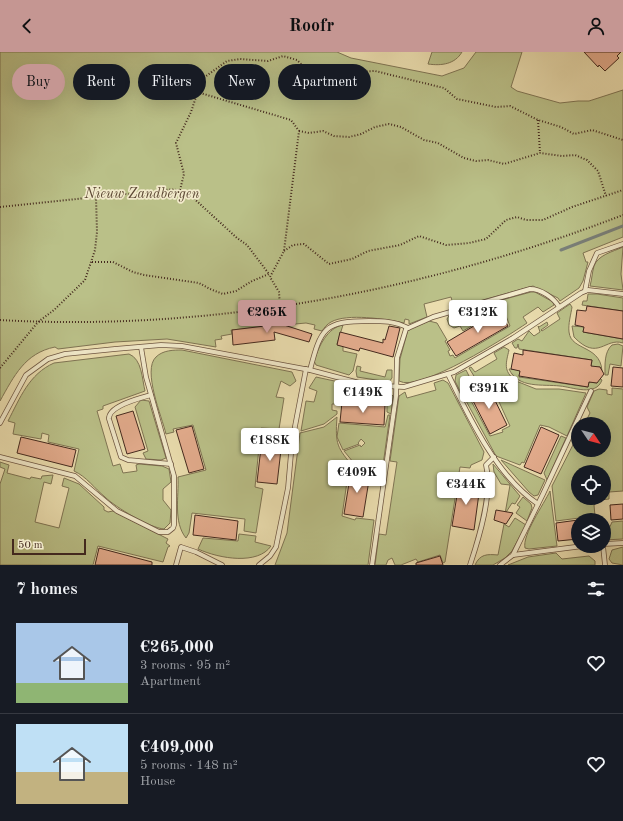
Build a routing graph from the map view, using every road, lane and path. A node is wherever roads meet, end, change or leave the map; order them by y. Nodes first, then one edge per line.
1 (206, 76) edge
2 (206, 95) edge
3 (194, 100) edge
4 (538, 120) junction
5 (299, 131) junction
6 (623, 140) edge
7 (540, 153) junction
8 (180, 190) junction
9 (623, 190) edge
10 (606, 196) junction
11 (96, 197) junction
12 (0, 207) edge
13 (623, 215) edge
14 (623, 244) edge
15 (284, 251) junction
16 (91, 262) junction
17 (270, 275) junction
18 (585, 291) junction
19 (623, 294) edge
20 (280, 307) junction
21 (559, 307) junction
22 (0, 320) edge
23 (38, 322) junction
24 (408, 328) junction
25 (142, 347) junction
26 (0, 368) edge
27 (308, 370) junction
28 (448, 374) junction
29 (396, 387) junction
30 (590, 391) dead end
31 (152, 395) junction
32 (0, 423) edge
33 (0, 457) edge
34 (494, 457) junction
35 (171, 464) junction
36 (538, 504) junction
37 (623, 543) edge
38 (611, 544) edge
39 (571, 548) edge
40 (604, 553) edge
41 (513, 555) junction
42 (176, 565) edge
43 (222, 565) edge
44 (259, 565) edge
45 (372, 565) edge
46 (470, 565) edge
47 (500, 565) edge
48 (604, 565) edge

1 - 4 path
2 - 5 path
3 - 8 path
4 - 6 path
4 - 7 path
5 - 7 path
5 - 15 path
7 - 10 path
8 - 11 path
8 - 17 path
9 - 10 path
10 - 15 path
11 - 12 path
11 - 16 path
13 - 20 path
14 - 18 lane
15 - 17 path
16 - 17 path
16 - 23 path
17 - 20 path
18 - 19 lane
18 - 21 lane
20 - 23 path
21 - 24 lane
21 - 28 lane
22 - 23 path
23 - 26 path
24 - 27 lane
24 - 29 lane
25 - 27 lane
25 - 31 lane
25 - 32 lane
27 - 29 lane
27 - 44 lane
28 - 29 lane
28 - 34 lane
29 - 45 lane
30 - 36 lane
31 - 35 lane
31 - 35 lane
33 - 35 lane
34 - 36 lane
34 - 46 lane
36 - 41 lane
37 - 38 lane
39 - 41 lane
40 - 48 lane
41 - 47 lane
42 - 43 lane

